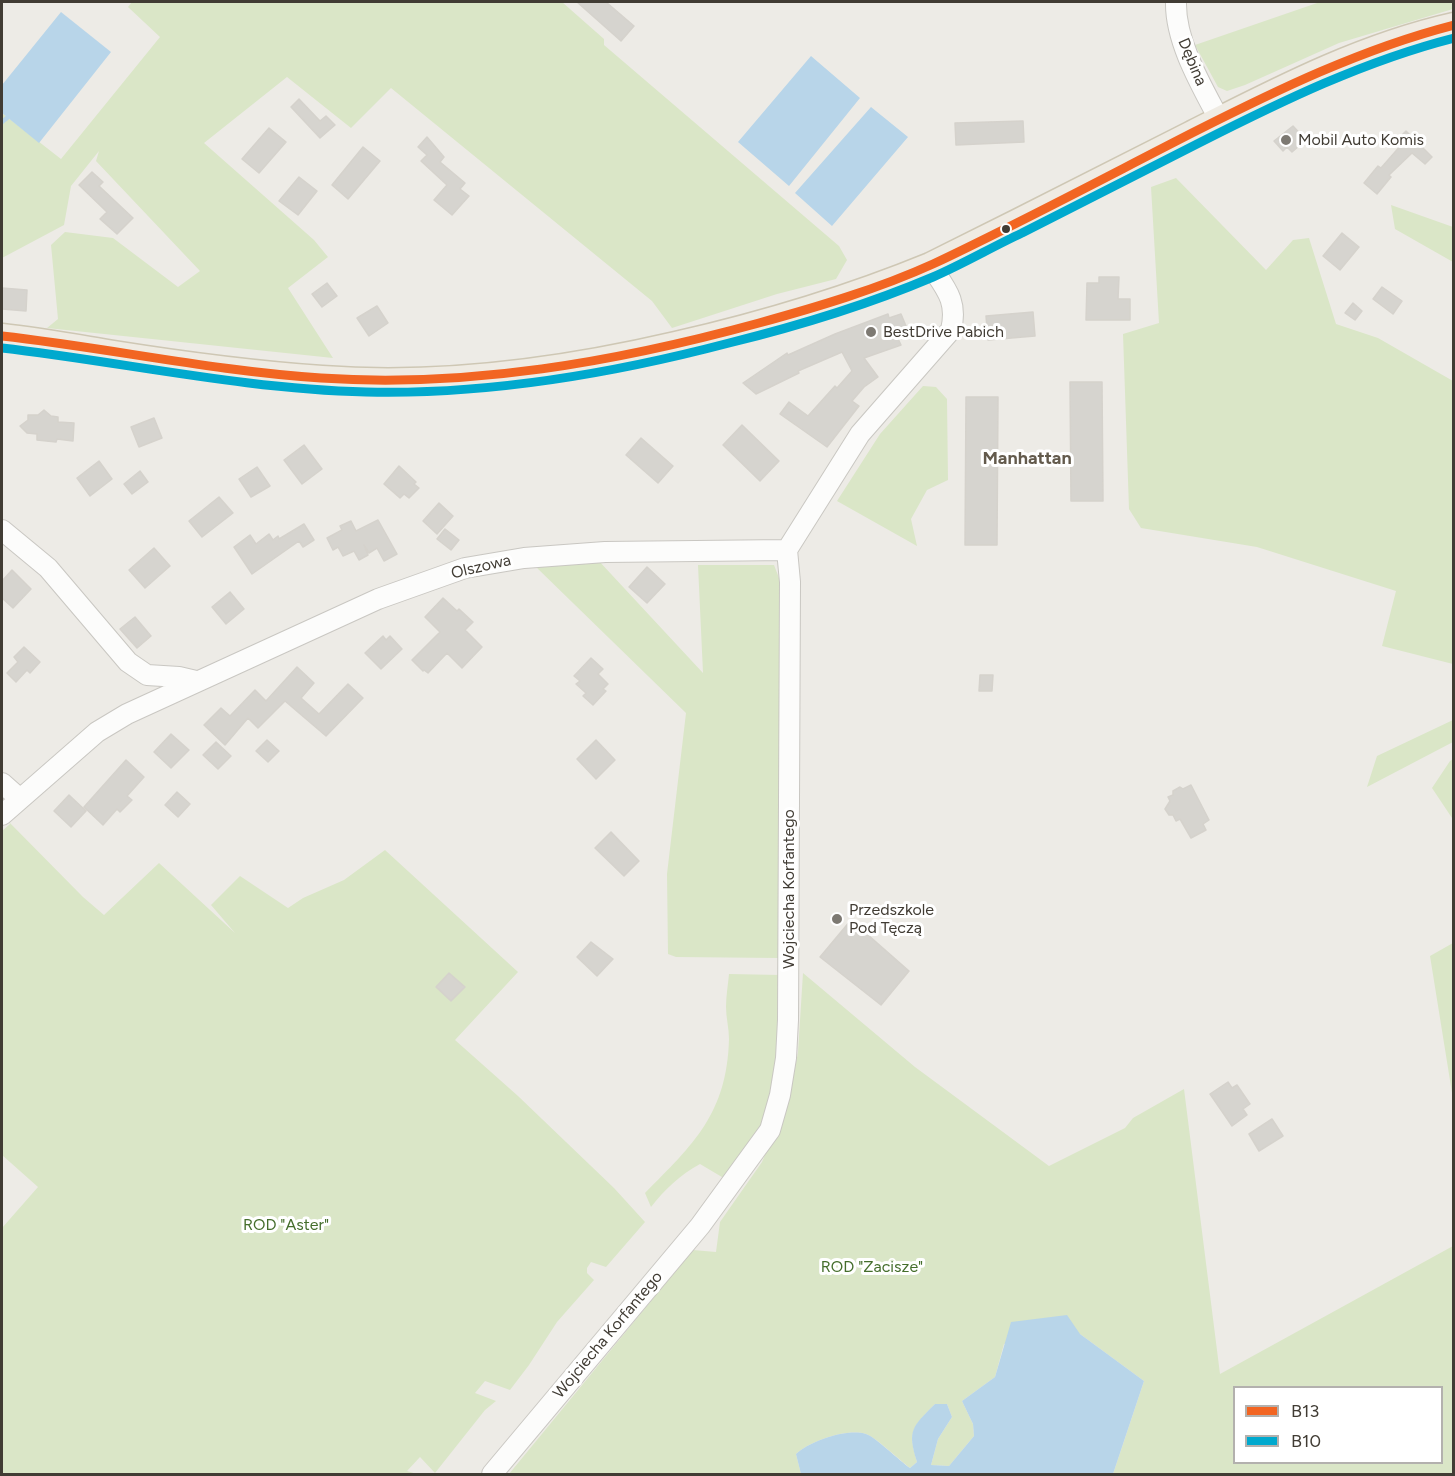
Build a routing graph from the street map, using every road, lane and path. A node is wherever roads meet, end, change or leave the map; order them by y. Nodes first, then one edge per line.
1 (1176, 2) edge
2 (1454, 25) edge
3 (1219, 119) junction
4 (930, 265) junction
5 (2, 336) edge
6 (2, 530) edge
7 (787, 550) junction
8 (196, 681) junction
9 (2, 783) edge
10 (20, 799) junction
11 (2, 815) edge
12 (492, 1474) edge

1 - 3 street, Dębina
2 - 3 main road
3 - 4 main road
4 - 5 main road
4 - 7 street
6 - 8 street
7 - 8 street, Olszowa
7 - 12 street, Wojciecha Korfantego
8 - 10 street, Olszowa
9 - 10 street
10 - 11 street, Olszowa

